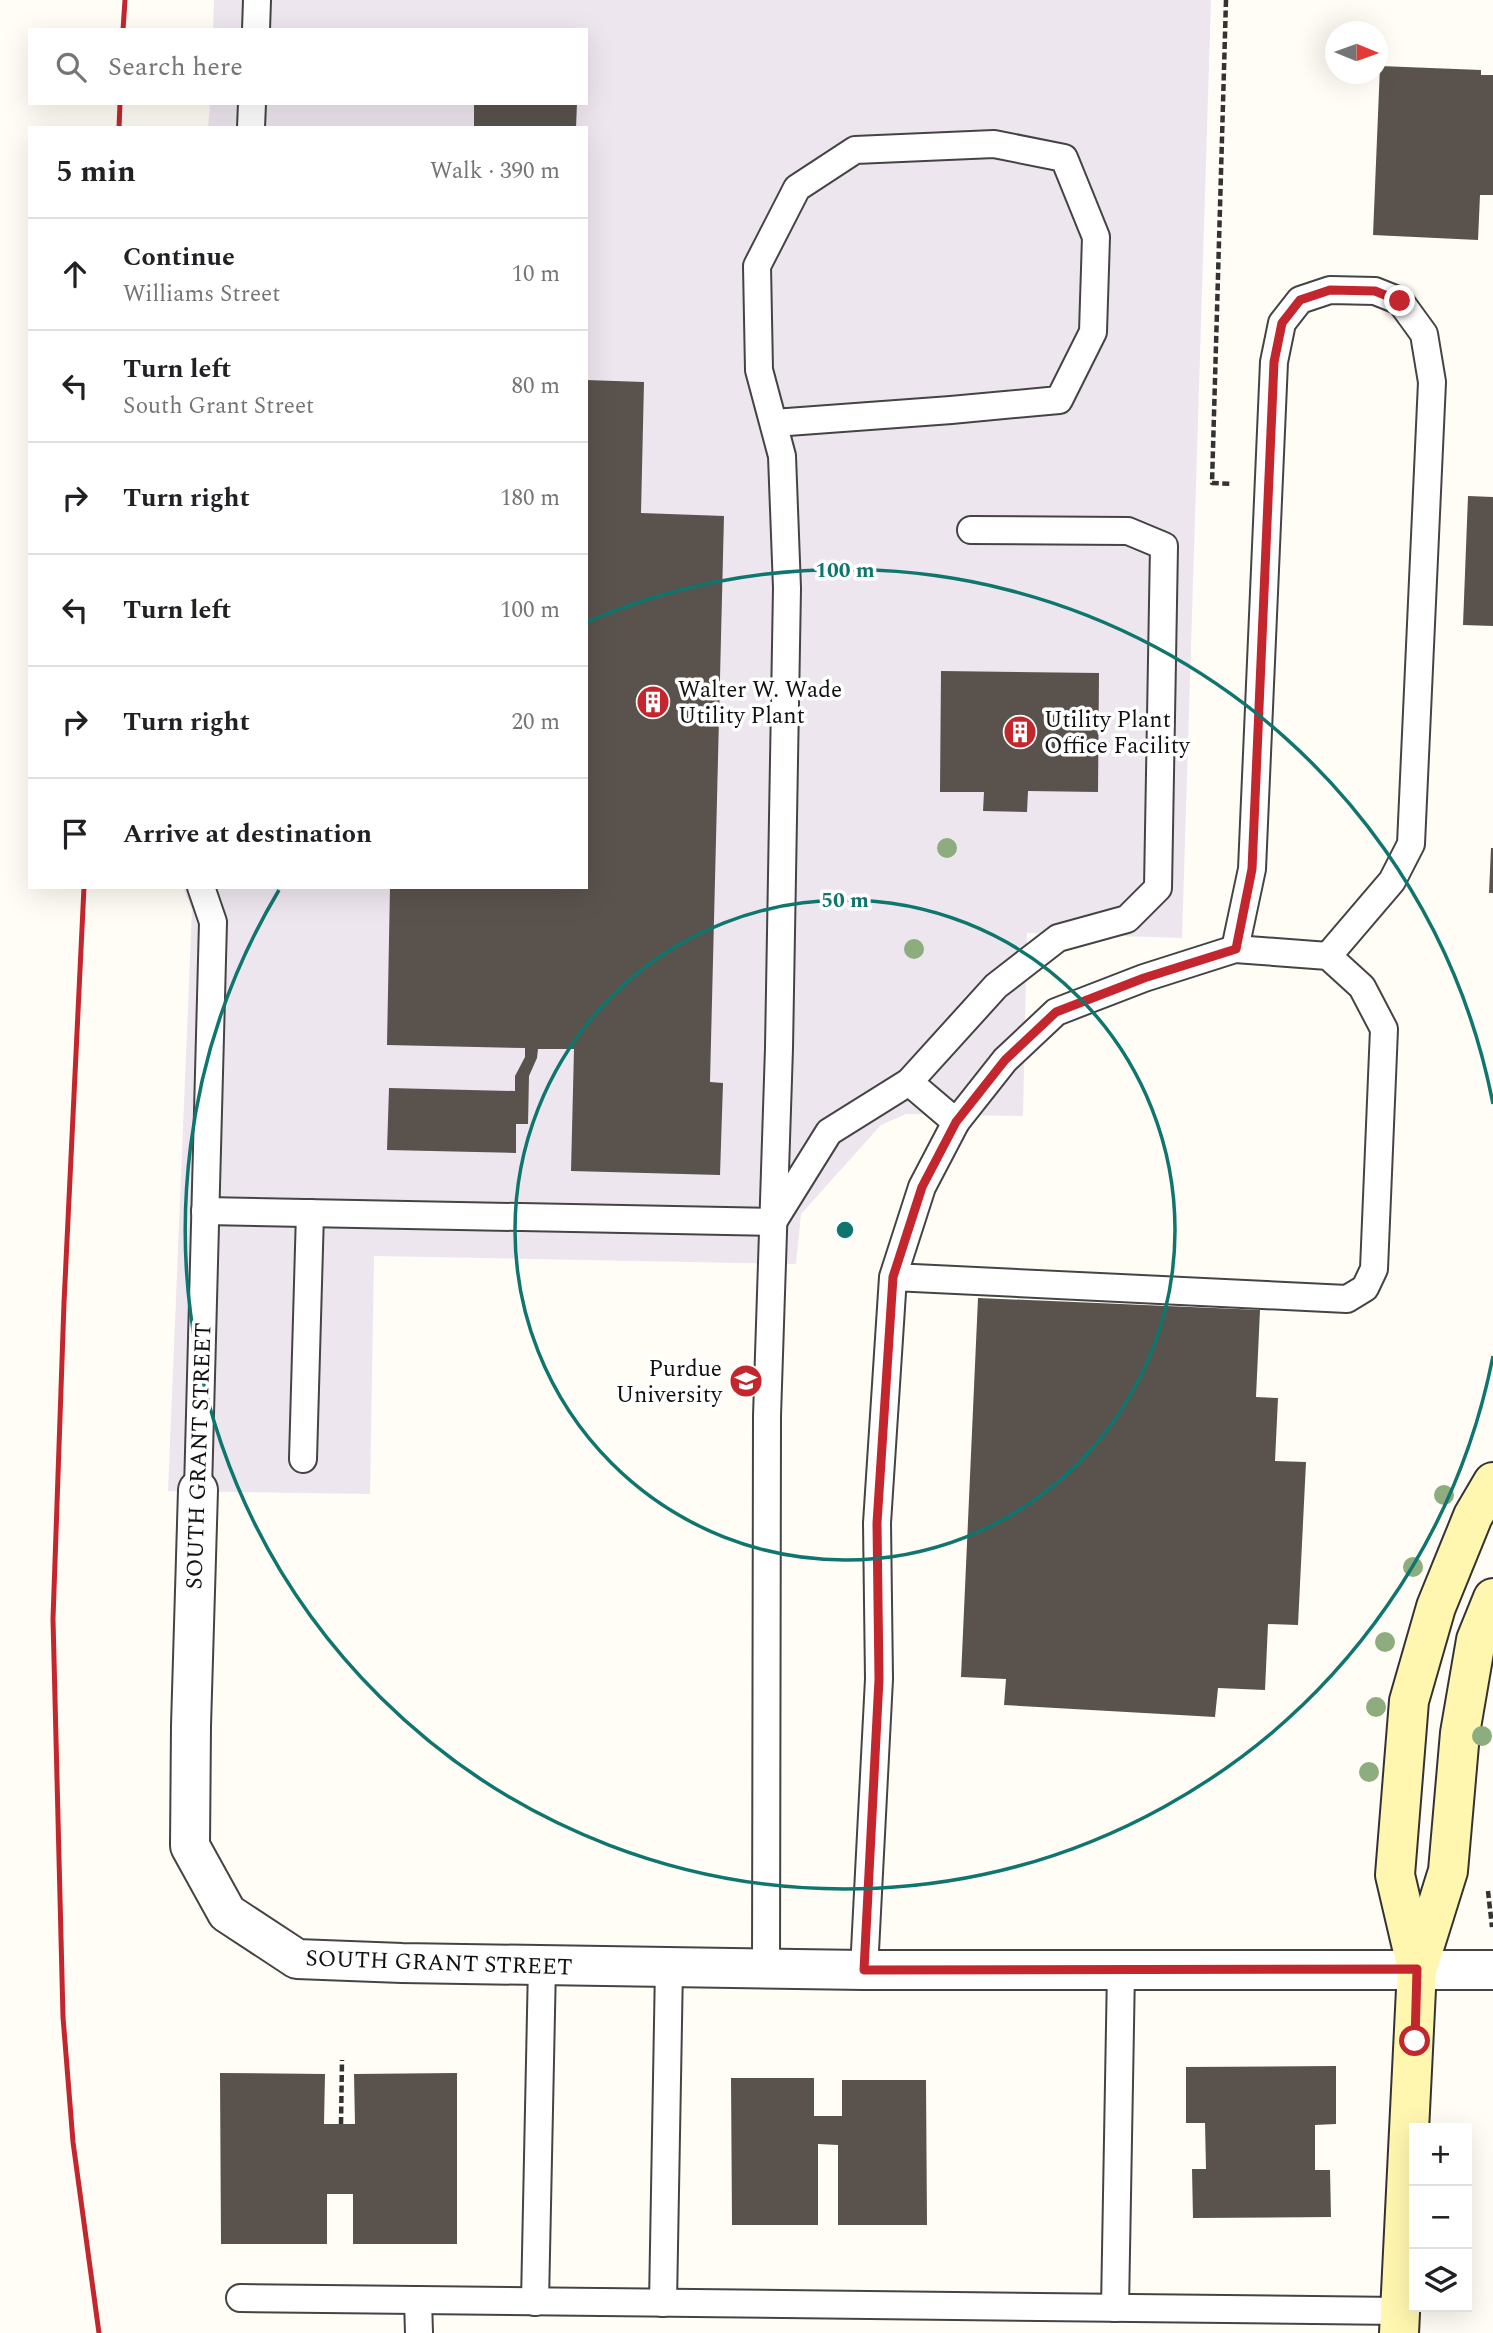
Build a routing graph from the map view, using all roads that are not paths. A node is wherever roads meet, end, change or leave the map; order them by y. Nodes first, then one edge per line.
1 (257, 0) edge
2 (256, 28) edge
3 (252, 105) edge
4 (251, 126) edge
5 (774, 422) junction
6 (971, 530) dead end
7 (202, 889) edge
8 (1236, 949) junction
9 (1328, 956) junction
10 (909, 1083) junction
11 (956, 1122) junction
12 (205, 1212) junction
13 (310, 1213) junction
14 (773, 1222) junction
15 (893, 1277) junction
16 (303, 1459) dead end
17 (1493, 1482) edge
18 (198, 1490) joint
19 (1493, 1598) edge
20 (542, 1965) junction
21 (669, 1968) junction
22 (766, 1969) junction
23 (1417, 1969) junction
24 (864, 1970) junction
25 (1121, 1970) junction
26 (1493, 1970) edge
27 (240, 2298) dead end
28 (418, 2300) junction
29 (535, 2302) junction
30 (663, 2303) junction
31 (1115, 2308) junction
32 (1400, 2322) edge
33 (419, 2333) edge

1 - 2 lane
3 - 4 lane
5 - 5 lane
5 - 14 lane
6 - 10 lane
7 - 12 lane, SOUTH GRANT STREET
8 - 9 lane
8 - 9 lane
8 - 11 lane
9 - 15 lane
10 - 11 lane
10 - 14 lane
11 - 15 lane
12 - 13 lane
12 - 18 lane, SOUTH GRANT STREET
13 - 14 lane
13 - 16 lane
14 - 22 lane
15 - 24 lane
17 - 23 main road
18 - 20 street, SOUTH GRANT STREET
19 - 23 main road
20 - 21 street, SOUTH GRANT STREET
20 - 29 lane
21 - 22 street, SOUTH GRANT STREET
21 - 30 lane
22 - 24 street, SOUTH GRANT STREET
23 - 25 street, SOUTH GRANT STREET
23 - 26 street, SOUTH GRANT STREET
23 - 32 main road
24 - 25 street, SOUTH GRANT STREET
25 - 31 lane
27 - 28 lane
28 - 29 lane
28 - 33 lane
29 - 30 lane
30 - 31 lane
31 - 32 lane

